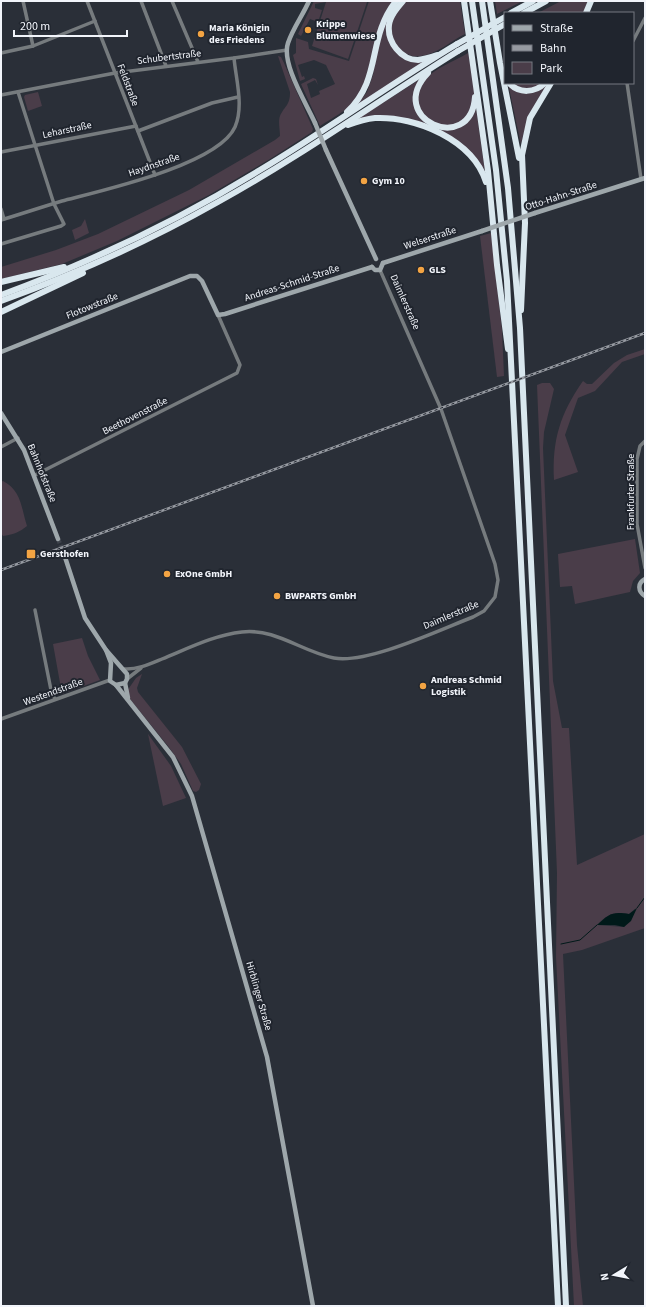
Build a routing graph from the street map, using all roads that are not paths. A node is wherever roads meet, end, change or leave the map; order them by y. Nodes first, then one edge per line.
1 (23, 1) edge
2 (87, 1) edge
3 (141, 1) edge
4 (172, 1) edge
5 (308, 1) edge
6 (396, 1) edge
7 (403, 1) edge
8 (472, 1) edge
9 (482, 1) edge
10 (490, 1) edge
11 (532, 1) edge
12 (546, 1) edge
13 (591, 1) edge
14 (464, 3) edge
15 (513, 12) edge
16 (526, 12) edge
17 (586, 12) edge
18 (504, 18) edge
19 (645, 18) edge
20 (95, 21) junction
21 (504, 25) edge
22 (634, 39) edge
23 (33, 46) junction
24 (458, 48) junction
25 (287, 50) junction
26 (1, 53) edge
27 (444, 53) junction
28 (234, 58) junction
29 (198, 62) junction
30 (500, 63) junction
31 (166, 66) junction
32 (435, 66) junction
33 (115, 73) junction
34 (504, 74) edge
35 (504, 82) edge
36 (475, 84) junction
37 (504, 84) edge
38 (510, 84) edge
39 (544, 84) edge
40 (550, 84) edge
41 (627, 84) edge
42 (18, 92) junction
43 (1, 95) edge
44 (238, 97) junction
45 (136, 126) junction
46 (336, 126) junction
47 (138, 131) junction
48 (35, 145) junction
49 (1, 152) edge
50 (522, 170) junction
51 (155, 175) junction
52 (643, 178) edge
53 (491, 195) junction
54 (54, 204) junction
55 (1, 209) edge
56 (3, 220) edge
57 (482, 231) joint
58 (1, 244) edge
59 (112, 256) junction
60 (376, 259) junction
61 (83, 262) junction
62 (383, 263) junction
63 (372, 267) junction
64 (380, 270) junction
65 (1, 282) edge
66 (1, 294) edge
67 (1, 301) edge
68 (1, 312) edge
69 (218, 315) junction
70 (520, 328) junction
71 (1, 352) edge
72 (511, 364) junction
73 (1, 413) edge
74 (18, 438) junction
75 (645, 441) edge
76 (1, 447) edge
77 (35, 475) junction
78 (58, 539) tunnel mouth
79 (63, 551) tunnel mouth
80 (645, 568) edge
81 (645, 579) edge
82 (645, 596) edge
83 (35, 610) dead end
84 (106, 650) junction
85 (144, 666) junction
86 (122, 668) junction
87 (111, 671) junction
88 (110, 680) junction
89 (126, 681) junction
90 (116, 685) junction
91 (55, 700) junction
92 (136, 711) junction
93 (1, 719) edge
94 (313, 1306) edge
95 (558, 1306) edge
96 (566, 1306) edge

1 - 23 street
2 - 20 street, Feldstraße
3 - 31 street
4 - 29 street
5 - 25 main road
6 - 46 highway
7 - 27 highway
8 - 72 highway
9 - 70 highway
10 - 30 highway
11 - 15 highway
12 - 16 highway
13 - 17 highway
14 - 36 highway
18 - 24 highway, bridge
19 - 22 street
20 - 23 street
20 - 33 street, Feldstraße
21 - 24 highway, bridge
23 - 26 street
24 - 27 highway
24 - 32 highway
25 - 28 street, Schubertstraße
25 - 60 main road, bridge
27 - 46 highway
28 - 29 street, Schubertstraße
28 - 44 street, Haydnstraße
29 - 31 street, Schubertstraße
30 - 34 highway
30 - 35 highway
31 - 33 street, Schubertstraße
32 - 36 highway
32 - 46 highway
33 - 42 street, Schubertstraße
33 - 45 street, Feldstraße
36 - 53 highway
37 - 50 highway
38 - 39 highway
40 - 50 highway
41 - 52 street
42 - 43 street, Schubertstraße
42 - 48 street
44 - 47 street
44 - 51 street, Haydnstraße
45 - 47 street, Feldstraße
45 - 48 street, Leharstraße
46 - 53 highway
46 - 59 highway
46 - 61 highway
47 - 51 street, Feldstraße
48 - 49 street, Leharstraße
48 - 54 street
50 - 70 highway
51 - 54 street, Haydnstraße
52 - 57 main road, Otto-Hahn-Straße, bridge
53 - 72 highway
54 - 56 street, Haydnstraße
54 - 58 street
55 - 56 street
57 - 62 main road, Welserstraße
59 - 67 highway
59 - 68 highway
60 - 62 main road
60 - 63 main road
61 - 65 highway
61 - 66 highway
62 - 64 main road
63 - 64 main road
63 - 69 main road, Andreas-Schmid-Straße
64 - 85 street, Daimlerstraße
69 - 71 main road, Flotowstraße
69 - 77 street, Beethovenstraße
70 - 96 highway
72 - 95 highway
73 - 74 main road, Bahnhofstraße
74 - 76 street
74 - 77 main road, Bahnhofstraße
75 - 80 street, Frankfurter Straße
77 - 78 main road, Bahnhofstraße
79 - 84 main road, Hirblinger Straße
81 - 82 main road
83 - 91 street
84 - 86 main road, Hirblinger Straße
84 - 87 main road, Hirblinger Straße
85 - 86 street, Daimlerstraße
85 - 89 street, Daimlerstraße
86 - 87 main road
86 - 89 main road, Hirblinger Straße
87 - 88 main road, Hirblinger Straße
88 - 90 main road, Hirblinger Straße
88 - 91 street, Westendstraße
89 - 90 main road
89 - 92 main road, Hirblinger Straße
90 - 92 main road, Hirblinger Straße
91 - 93 street, Westendstraße
92 - 94 main road, Hirblinger Straße

